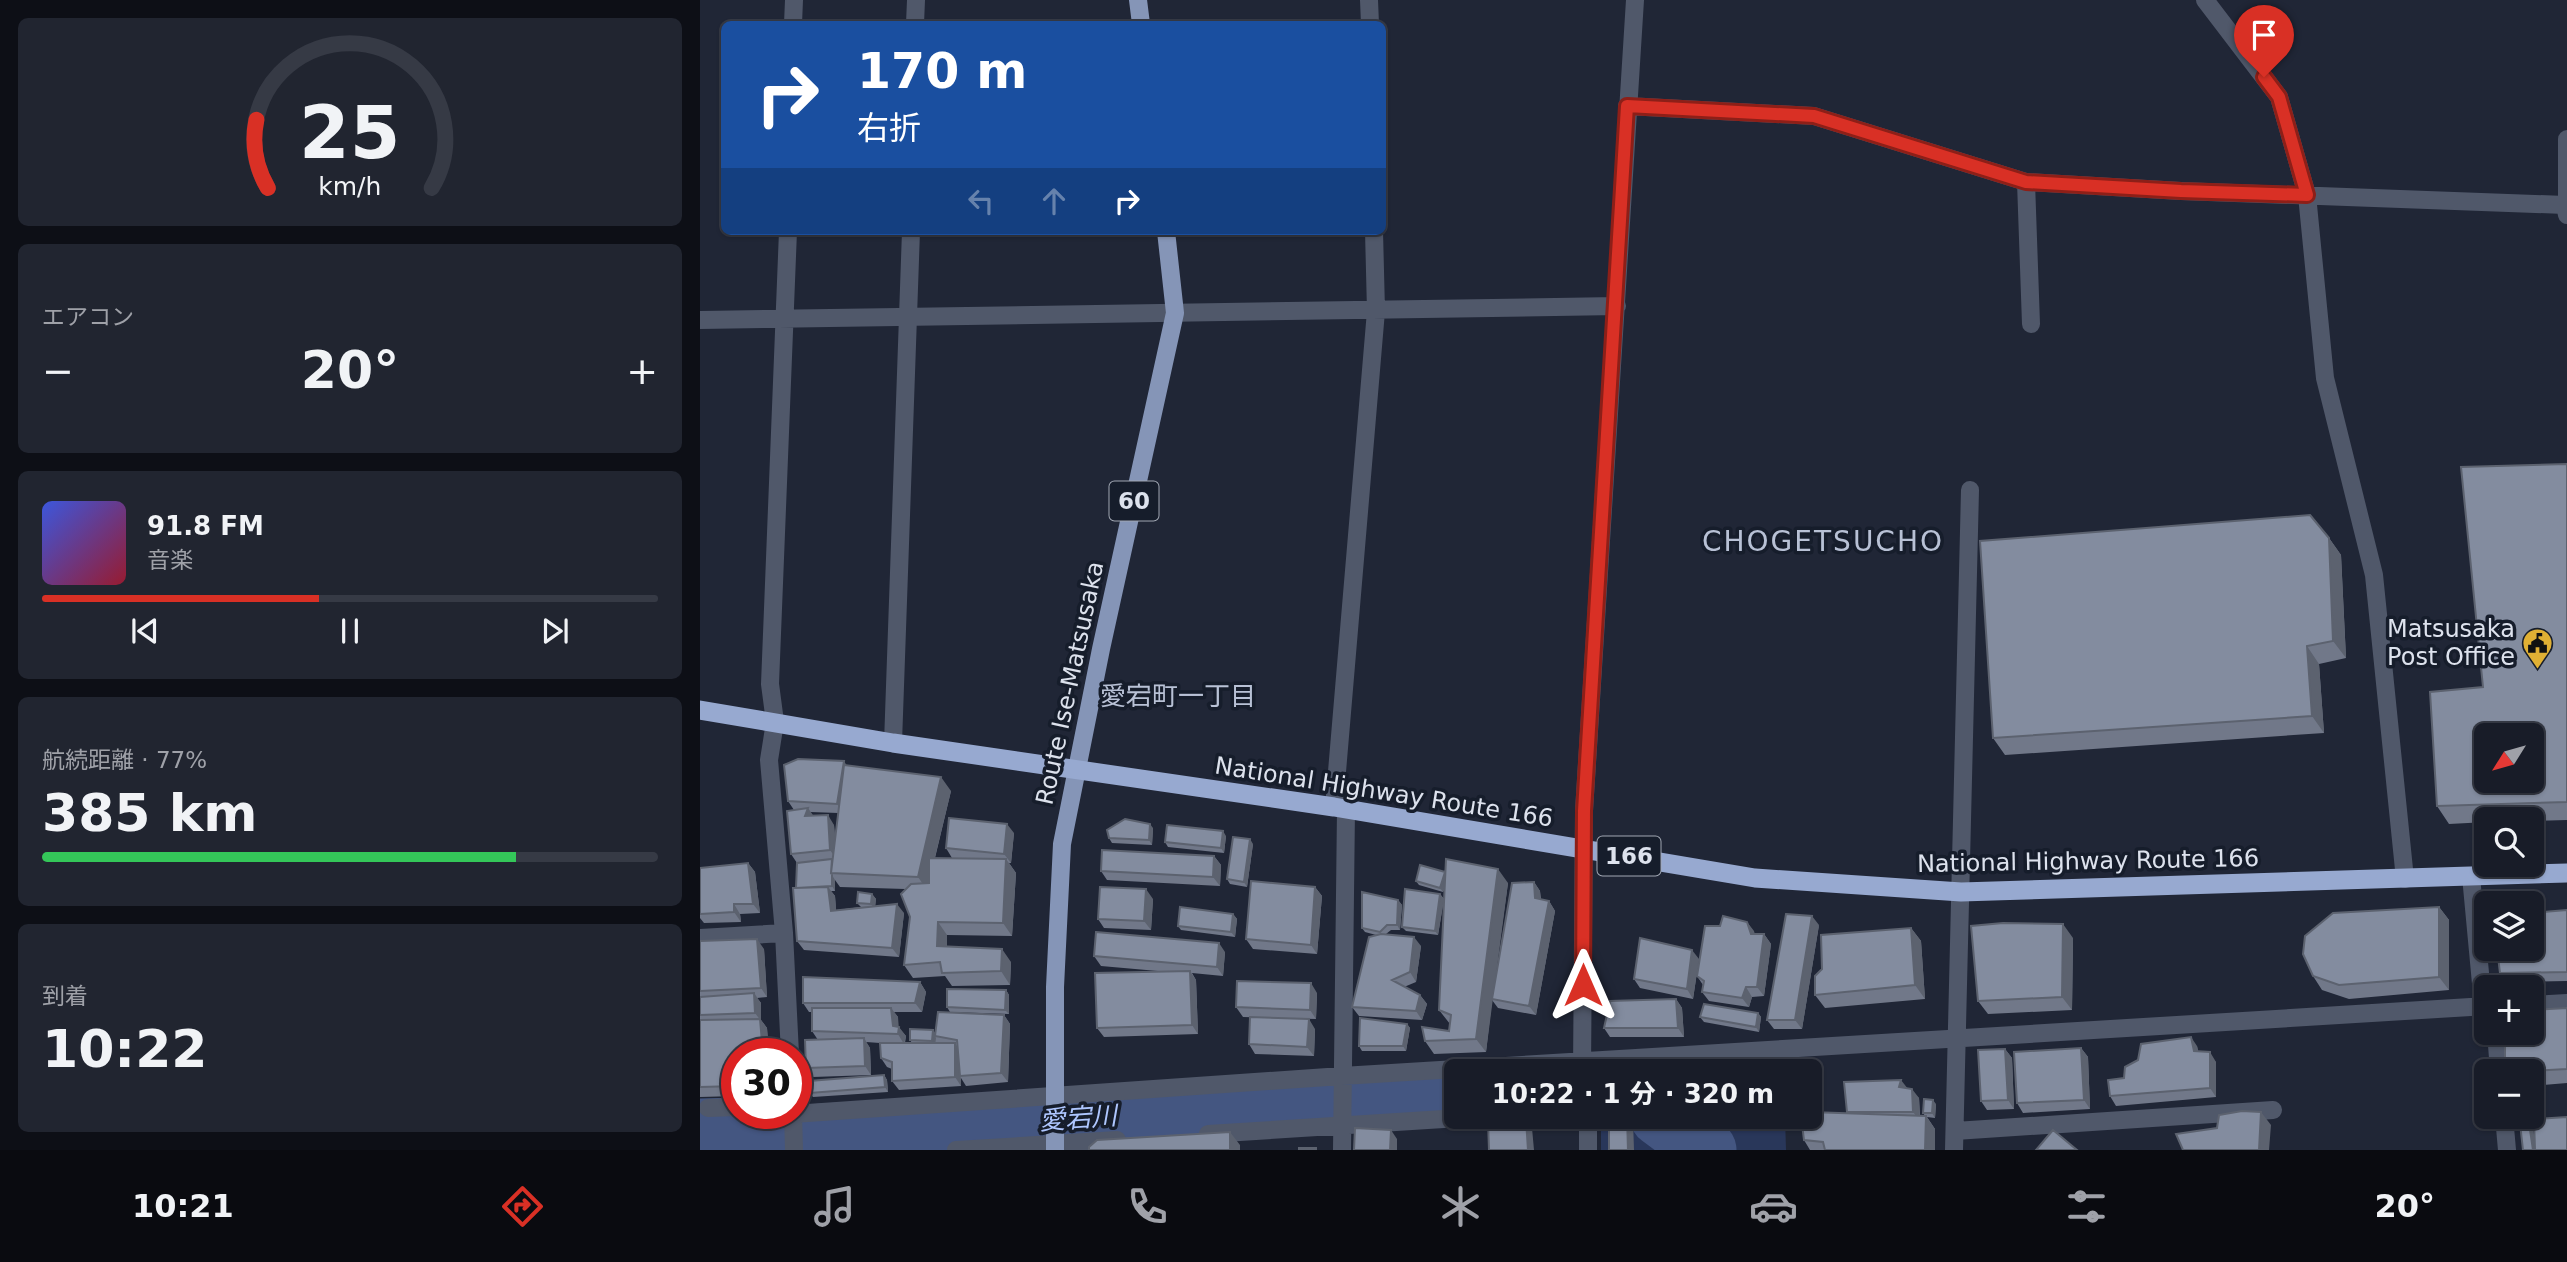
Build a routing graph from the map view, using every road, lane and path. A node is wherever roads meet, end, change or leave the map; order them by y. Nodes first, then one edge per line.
1 (794, 0) edge
2 (916, 0) edge
3 (1138, 0) edge
4 (1369, 0) edge
5 (1635, 0) edge
6 (2205, 0) edge
7 (793, 21) edge
8 (915, 21) edge
9 (1141, 21) edge
10 (1370, 21) edge
11 (1627, 106) junction
12 (2567, 138) edge
13 (2026, 182) junction
14 (2307, 195) junction
15 (2566, 209) edge
16 (788, 235) edge
17 (911, 235) edge
18 (1166, 235) edge
19 (1374, 235) edge
20 (1617, 306) junction
21 (1376, 311) junction
22 (1175, 313) junction
23 (909, 316) junction
24 (785, 317) junction
25 (700, 320) edge
26 (2031, 324) dead end
27 (1970, 490) dead end
28 (700, 710) edge
29 (775, 722) junction
30 (893, 743) junction
31 (1076, 770) junction
32 (1340, 808) junction
33 (1584, 848) junction
34 (2567, 873) edge
35 (2471, 876) junction
36 (2405, 879) junction
37 (1961, 892) junction
38 (783, 933) junction
39 (700, 938) edge
40 (2482, 975) edge
41 (2567, 1003) edge
42 (2544, 1004) edge
43 (2474, 1006) edge
44 (789, 1038) edge
45 (1958, 1038) junction
46 (1582, 1059) edge
47 (1686, 1059) edge
48 (1444, 1073) edge
49 (1342, 1077) junction
50 (1054, 1097) junction
51 (708, 1108) dead end
52 (721, 1108) edge
53 (2273, 1110) dead end
54 (812, 1114) edge
55 (1444, 1118) edge
56 (1342, 1123) junction
57 (793, 1129) edge
58 (1588, 1129) edge
59 (2505, 1129) edge
60 (1955, 1131) junction
61 (1192, 1135) edge
62 (1137, 1139) edge
63 (1055, 1145) edge
64 (794, 1148) edge
65 (956, 1150) edge
66 (1342, 1150) edge
67 (1588, 1150) edge
68 (1954, 1150) edge
69 (2507, 1150) edge

1 - 7 street
2 - 8 street
3 - 9 main road
4 - 10 street
5 - 11 street
6 - 14 street
11 - 13 street
11 - 20 street
12 - 15 street
13 - 14 street
13 - 26 street
14 - 15 street
14 - 36 street
16 - 24 street
17 - 23 street
18 - 22 main road, Route Ise-Matsusaka / 60
19 - 21 street
20 - 21 street
20 - 33 street
21 - 22 street
21 - 32 street
22 - 23 street
22 - 31 main road, Route Ise-Matsusaka / 60
23 - 24 street
23 - 30 street
24 - 25 street
24 - 29 street
27 - 37 street
28 - 29 highway, National Highway Route 166 / 166
29 - 30 highway, National Highway Route 166 / 166
29 - 38 street
30 - 31 highway, National Highway Route 166 / 166
31 - 32 highway, National Highway Route 166 / 166
31 - 50 main road, Route Ise-Matsusaka / 60
32 - 33 highway, National Highway Route 166 / 166
32 - 49 street
33 - 37 highway, National Highway Route 166 / 166
33 - 46 street
34 - 35 highway, National Highway Route 166 / 166
35 - 36 highway, National Highway Route 166 / 166
35 - 40 street
36 - 37 highway, National Highway Route 166 / 166
37 - 45 street
38 - 39 street
38 - 44 street
41 - 42 street
43 - 45 street
45 - 47 street
45 - 60 street
48 - 49 street
49 - 50 street
49 - 56 street
50 - 54 street
50 - 63 main road, Route Ise-Matsusaka / 60
51 - 52 street
53 - 60 street
55 - 56 street
56 - 61 street
56 - 66 street
57 - 64 street
58 - 67 street
59 - 69 street
60 - 68 street
62 - 63 street
63 - 65 street

